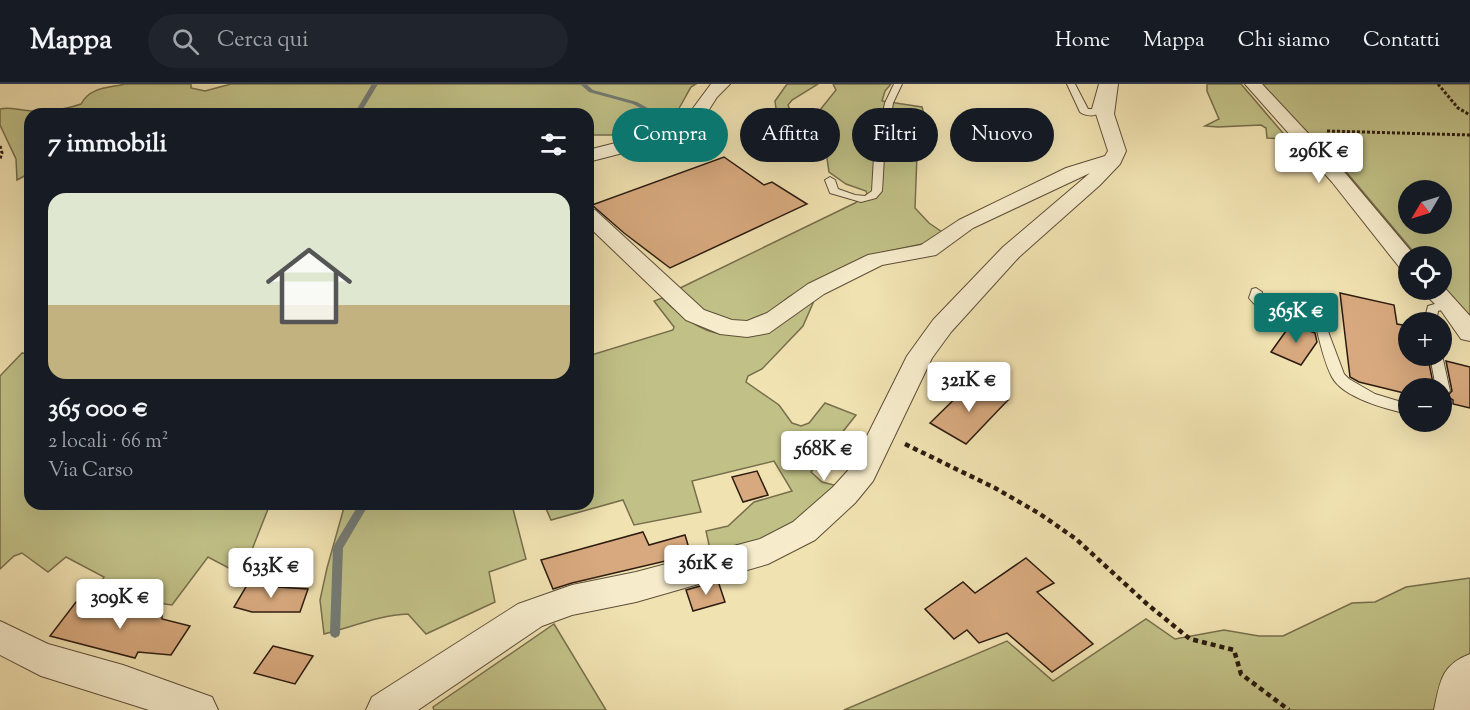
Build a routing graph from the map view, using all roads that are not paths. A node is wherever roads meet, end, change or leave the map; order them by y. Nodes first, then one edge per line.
1 (722, 84) edge
2 (898, 84) edge
3 (1071, 84) edge
4 (1108, 84) edge
5 (1253, 84) edge
6 (594, 154) edge
7 (1113, 160) junction
8 (830, 180) dead end
9 (594, 220) edge
10 (1398, 251) edge
11 (1256, 292) dead end
12 (1443, 300) edge
13 (1470, 333) edge
14 (1398, 406) edge
15 (0, 637) edge
16 (1470, 671) edge
17 (199, 710) edge
18 (385, 710) edge
19 (1453, 710) edge

1 - 6 street
2 - 8 lane
3 - 4 lane
4 - 7 street
5 - 10 street
7 - 9 street
7 - 18 street
11 - 14 lane
12 - 13 street
15 - 17 street
16 - 19 street

